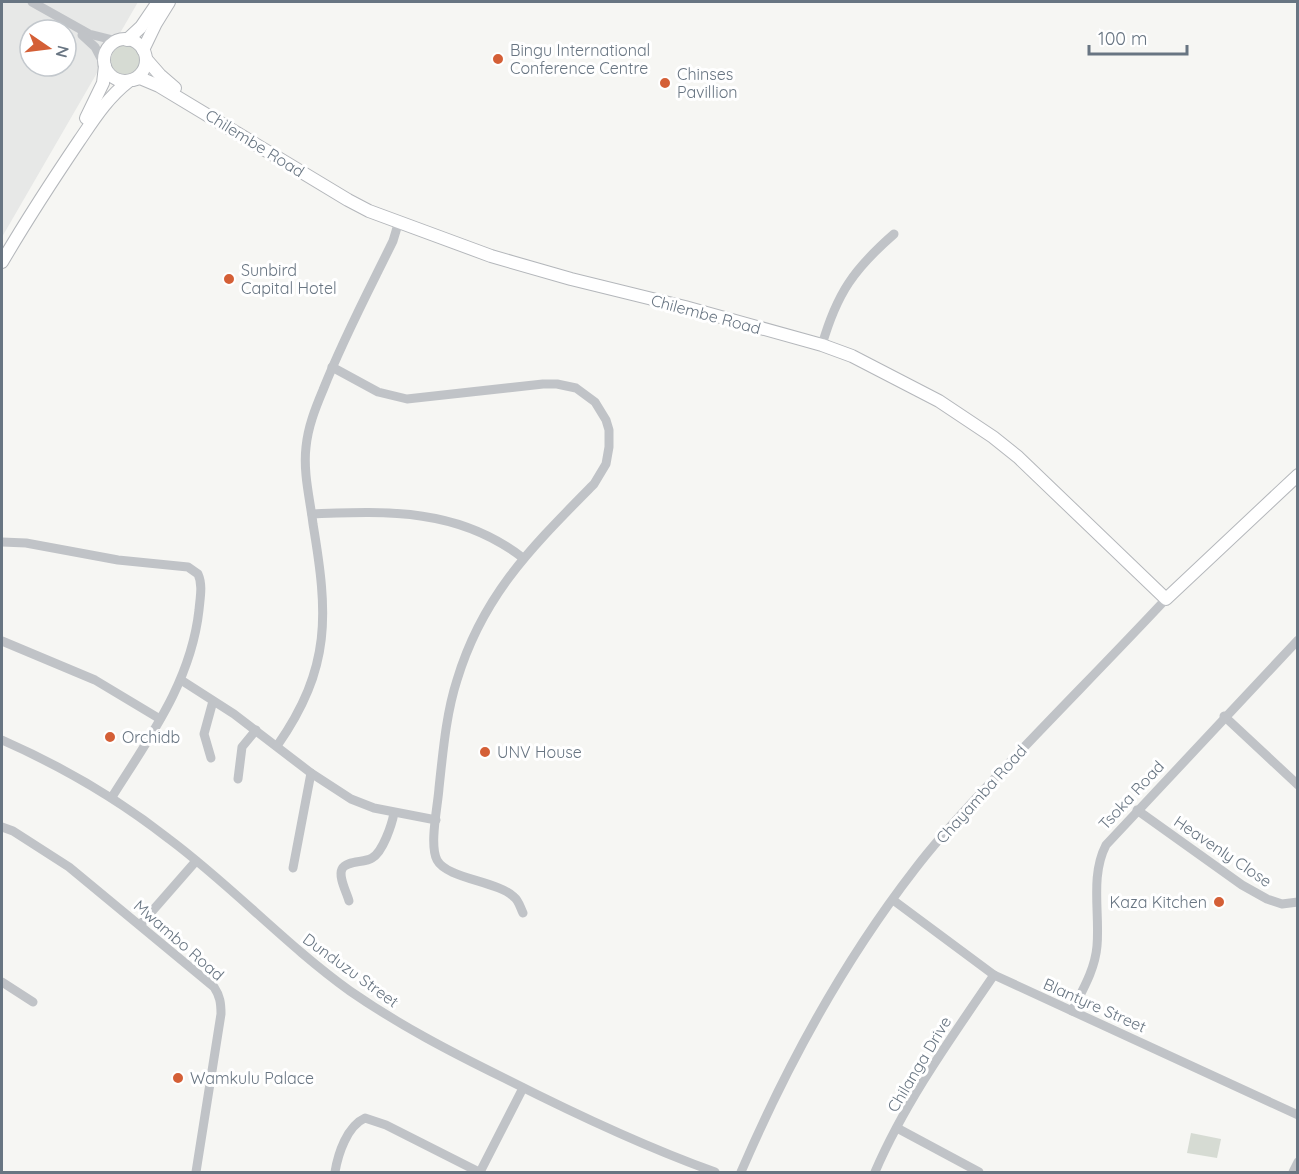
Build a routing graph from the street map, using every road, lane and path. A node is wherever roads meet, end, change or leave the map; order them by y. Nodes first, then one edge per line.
1 (32, 2) edge
2 (158, 2) edge
3 (169, 2) edge
4 (58, 18) edge
5 (78, 29) edge
6 (78, 32) edge
7 (122, 40) junction
8 (145, 55) junction
9 (105, 66) junction
10 (131, 80) junction
11 (199, 108) junction
12 (62, 165) junction
13 (399, 221) junction
14 (894, 234) dead end
15 (2, 262) edge
16 (822, 345) junction
17 (332, 367) junction
18 (1298, 475) edge
19 (312, 514) junction
20 (2, 542) edge
21 (523, 558) junction
22 (1166, 599) junction
23 (1298, 640) edge
24 (2, 641) edge
25 (181, 681) junction
26 (213, 701) junction
27 (1224, 716) junction
28 (160, 719) junction
29 (256, 730) junction
30 (2, 740) edge
31 (277, 746) junction
32 (211, 758) dead end
33 (311, 772) junction
34 (238, 779) dead end
35 (1298, 785) edge
36 (112, 797) junction
37 (1137, 810) junction
38 (394, 813) junction
39 (436, 820) junction
40 (2, 827) edge
41 (196, 861) junction
42 (293, 868) dead end
43 (893, 900) junction
44 (349, 901) dead end
45 (1298, 902) edge
46 (523, 912) dead end
47 (140, 925) junction
48 (993, 975) junction
49 (2, 982) edge
50 (33, 1002) dead end
51 (1072, 1011) junction
52 (523, 1088) junction
53 (1298, 1115) edge
54 (897, 1128) junction
55 (1298, 1162) edge
56 (196, 1173) edge
57 (334, 1173) edge
58 (479, 1173) edge
59 (715, 1173) edge
60 (741, 1173) edge
61 (875, 1173) edge
62 (979, 1173) edge
63 (1293, 1173) edge

1 - 4 street
2 - 7 main road
3 - 8 main road
5 - 7 street
6 - 9 street
7 - 8 main road
7 - 9 main road
8 - 10 main road
8 - 11 main road
9 - 10 main road
9 - 12 main road
10 - 11 main road
10 - 12 main road
11 - 13 main road, Chilembe Road
12 - 15 main road
13 - 16 main road, Chilembe Road
13 - 17 street
14 - 16 street
16 - 22 main road, Chilembe Road
17 - 19 street
17 - 21 street
18 - 22 main road, Chayamba Road
19 - 21 street
19 - 31 street
20 - 25 street
21 - 39 street
22 - 43 street, Chayamba Road
23 - 27 street, Tsoka Road
24 - 28 street
25 - 26 street
25 - 28 street
26 - 29 street
26 - 32 street
27 - 35 street
27 - 37 street, Tsoka Road
28 - 36 street
29 - 31 street
29 - 34 street
30 - 36 street, Dunduzu Street
31 - 33 street
33 - 38 street
33 - 42 street
36 - 41 street, Dunduzu Street
37 - 45 street, Heavenly Close
37 - 51 street, Tsoka Road
38 - 39 street
38 - 44 street
39 - 46 street
40 - 47 street, Mwambo Road
41 - 47 street
41 - 52 street, Dunduzu Street
43 - 48 street, Blantyre Street
43 - 60 street, Chayamba Road
47 - 56 street, Mwambo Road
48 - 51 street, Blantyre Street
48 - 54 street, Chilanga Drive
49 - 50 street
51 - 53 street, Blantyre Street
52 - 58 street
52 - 59 street, Dunduzu Street
54 - 61 street, Chilanga Drive
54 - 62 street
55 - 63 street
57 - 58 street

